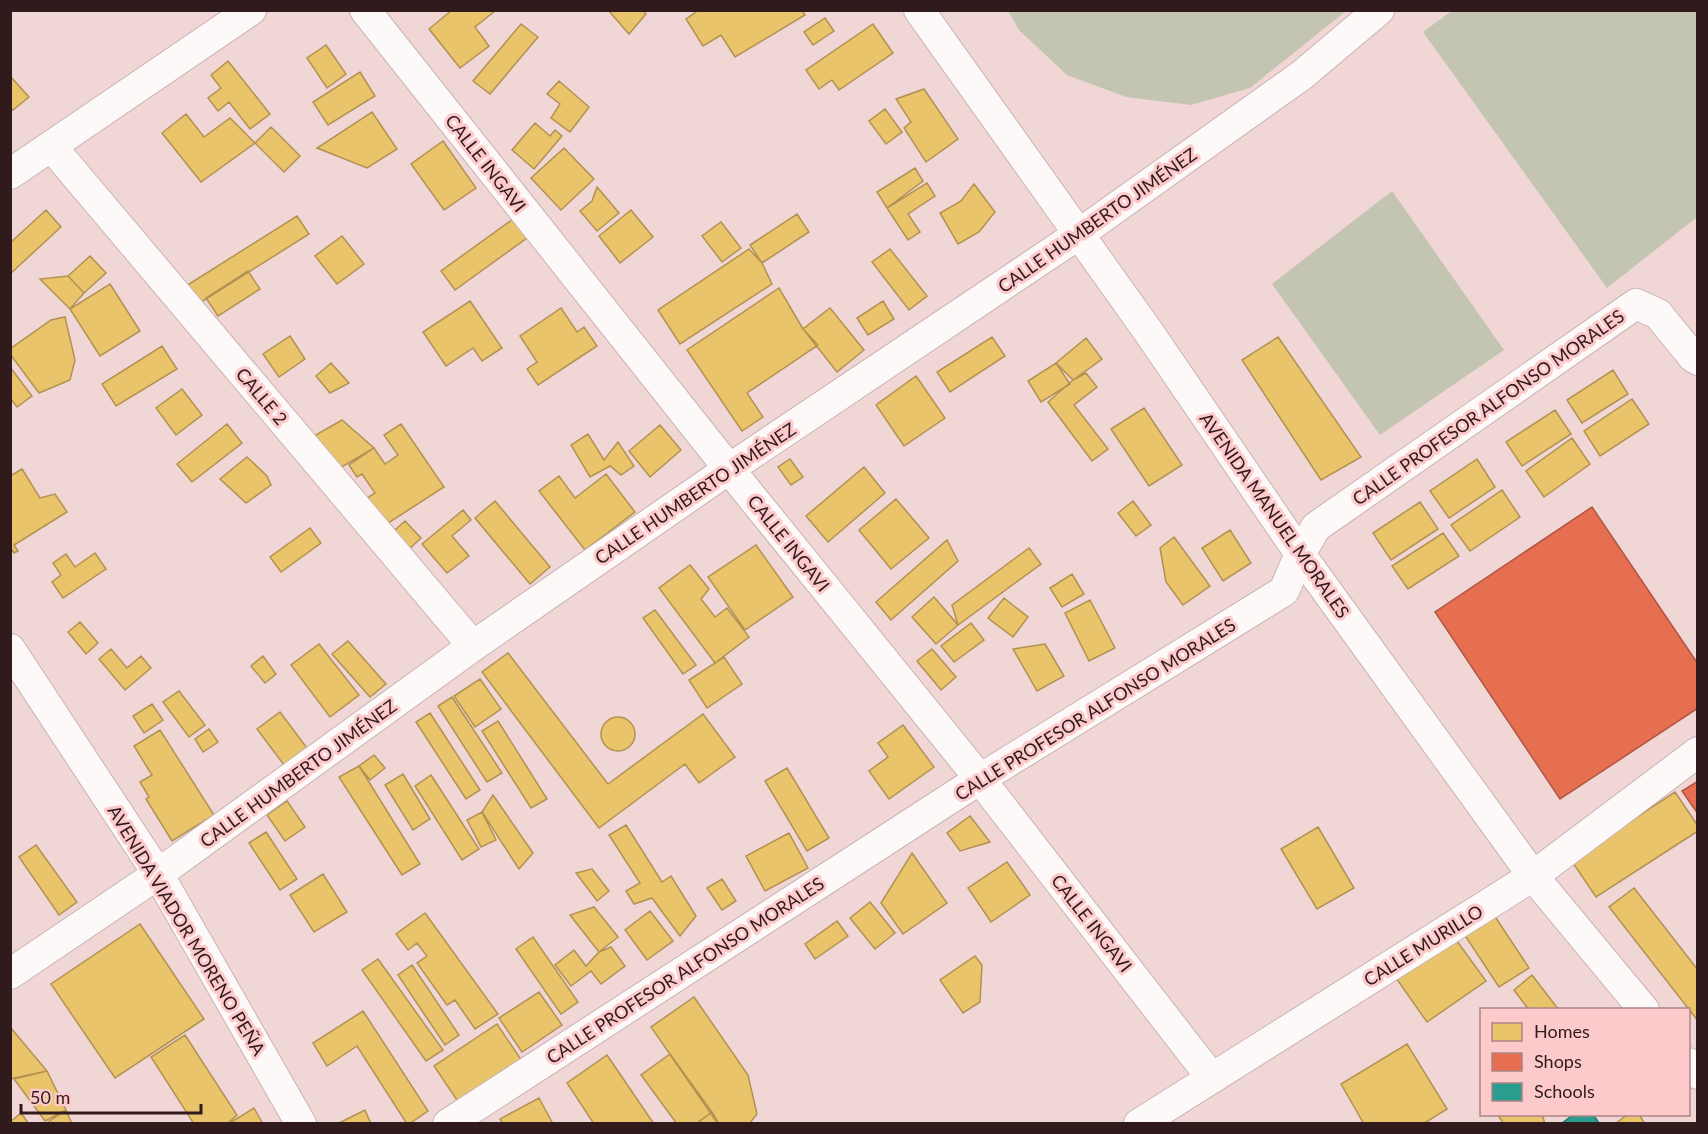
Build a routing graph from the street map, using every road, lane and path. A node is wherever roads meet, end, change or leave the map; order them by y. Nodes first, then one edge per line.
1 (251, 10) edge
2 (365, 10) edge
3 (919, 10) edge
4 (1379, 10) edge
5 (51, 146) junction
6 (10, 174) edge
7 (1079, 234) junction
8 (1698, 360) edge
9 (729, 469) junction
10 (1300, 554) junction
11 (472, 646) junction
12 (10, 649) edge
13 (1698, 752) edge
14 (980, 779) junction
15 (158, 874) junction
16 (1533, 876) junction
17 (10, 974) edge
18 (1642, 1008) edge
19 (1211, 1077) junction
20 (301, 1124) edge
21 (447, 1124) edge
22 (1139, 1124) edge

1 - 5 street
2 - 9 street, CALLE INGAVI
3 - 7 street, AVENIDA MANUEL MORALES
4 - 7 street, CALLE HUMBERTO JIMÉNEZ
5 - 6 street
5 - 11 street, CALLE 2
7 - 9 street, CALLE HUMBERTO JIMÉNEZ
7 - 10 street, AVENIDA MANUEL MORALES
8 - 10 street, CALLE PROFESOR ALFONSO MORALES
9 - 11 street, CALLE HUMBERTO JIMÉNEZ
9 - 14 street, CALLE INGAVI
10 - 14 street, CALLE PROFESOR ALFONSO MORALES
10 - 16 street, AVENIDA MANUEL MORALES
11 - 15 street, CALLE HUMBERTO JIMÉNEZ
12 - 15 street, AVENIDA VIADOR MORENO PEÑA
13 - 16 street, CALLE MURILLO
14 - 19 street, CALLE INGAVI
14 - 21 street, CALLE PROFESOR ALFONSO MORALES
15 - 17 street, CALLE HUMBERTO JIMÉNEZ
15 - 20 street, AVENIDA VIADOR MORENO PEÑA
16 - 18 street, AVENIDA MANUEL MORALES
16 - 19 street, CALLE MURILLO
19 - 22 street, CALLE MURILLO

